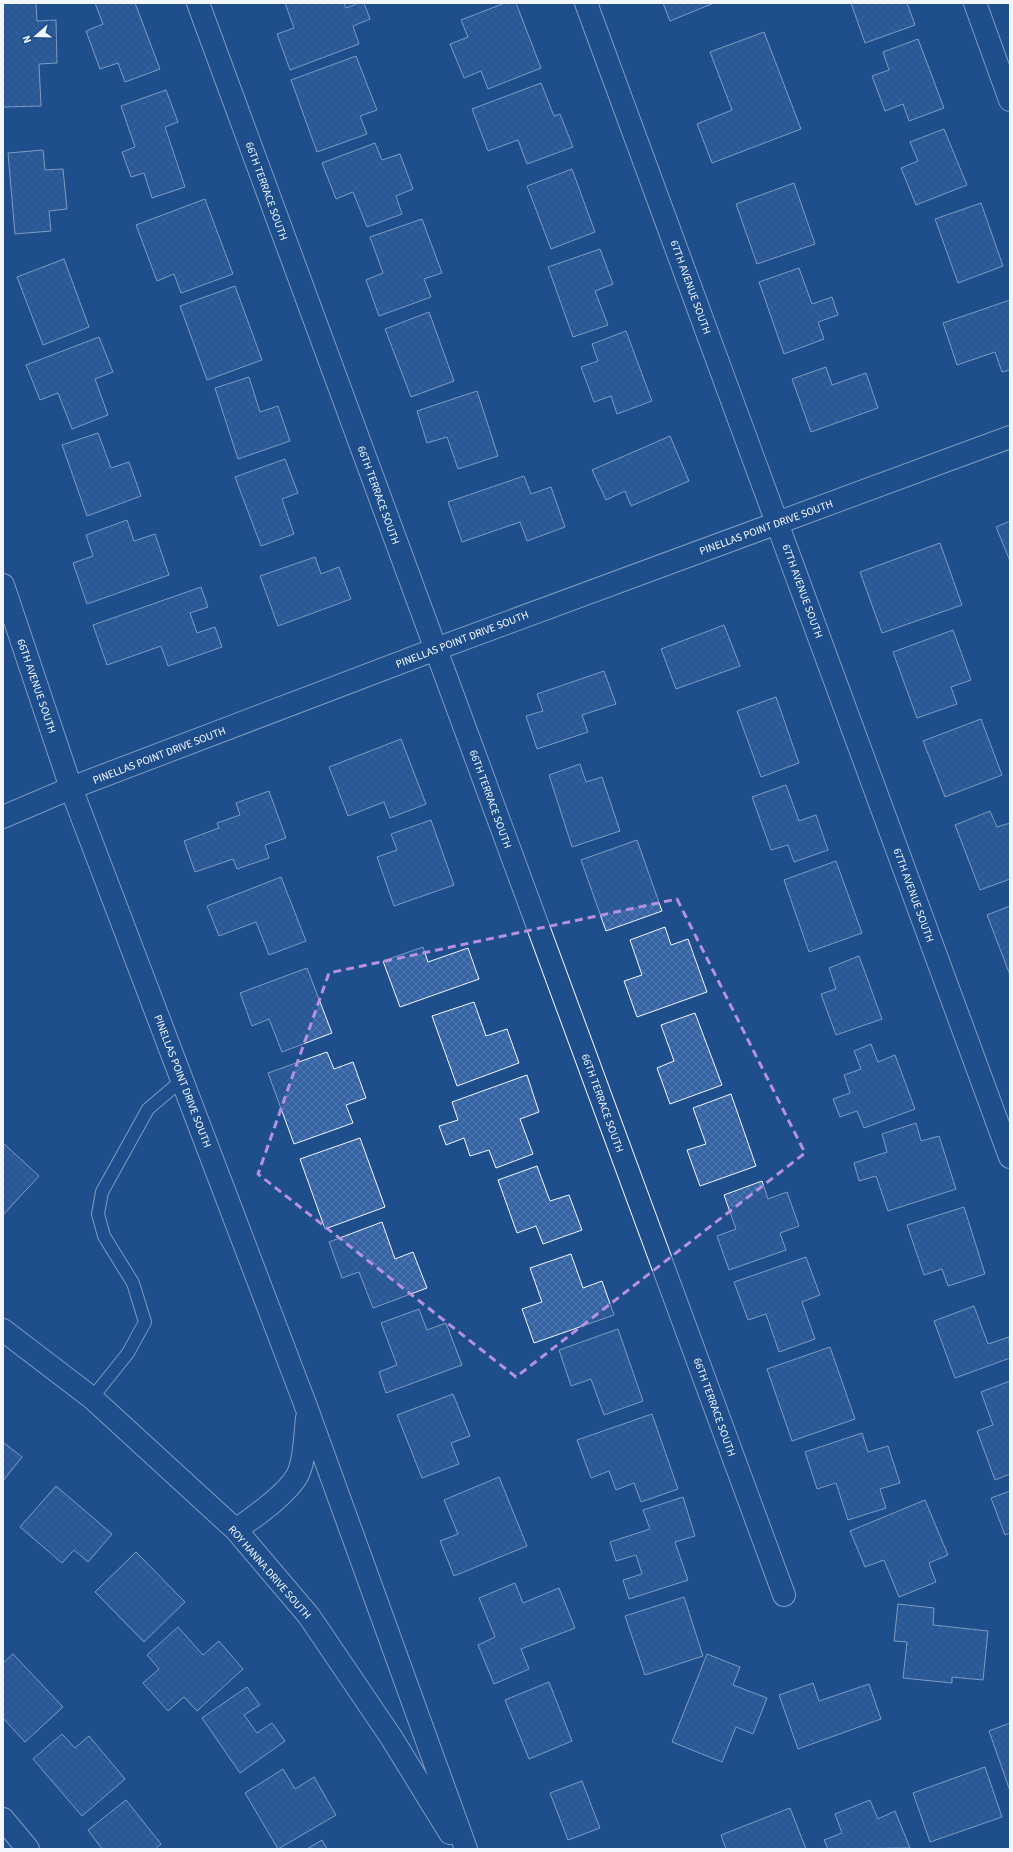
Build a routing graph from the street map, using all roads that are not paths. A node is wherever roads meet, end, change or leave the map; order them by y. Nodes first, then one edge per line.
1 (198, 3) edge
2 (586, 3) edge
3 (975, 3) edge
4 (1010, 100) edge
5 (1010, 437) edge
6 (777, 522) junction
7 (3, 584) edge
8 (436, 649) junction
9 (71, 788) junction
10 (3, 817) edge
11 (182, 1080) junction
12 (1010, 1157) edge
13 (3, 1330) edge
14 (92, 1398) junction
15 (307, 1409) junction
16 (236, 1530) junction
17 (784, 1595) dead end
18 (3, 1819) edge
19 (28, 1849) edge
20 (460, 1849) edge
21 (466, 1849) edge

1 - 8 street, 66TH TERRACE SOUTH
2 - 6 street, 67TH AVENUE SOUTH
3 - 4 street
5 - 6 street, PINELLAS POINT DRIVE SOUTH
6 - 8 street, PINELLAS POINT DRIVE SOUTH
6 - 12 street, 67TH AVENUE SOUTH
7 - 9 street, 66TH AVENUE SOUTH
8 - 9 street, PINELLAS POINT DRIVE SOUTH
8 - 17 street, 66TH TERRACE SOUTH
9 - 10 street
9 - 11 street, PINELLAS POINT DRIVE SOUTH
11 - 14 lane
11 - 15 street, PINELLAS POINT DRIVE SOUTH
13 - 14 street, ROY HANNA DRIVE SOUTH
14 - 16 street, ROY HANNA DRIVE SOUTH
15 - 16 street, PINELLAS POINT DRIVE SOUTH
15 - 21 street
16 - 20 street, ROY HANNA DRIVE SOUTH
18 - 19 street

